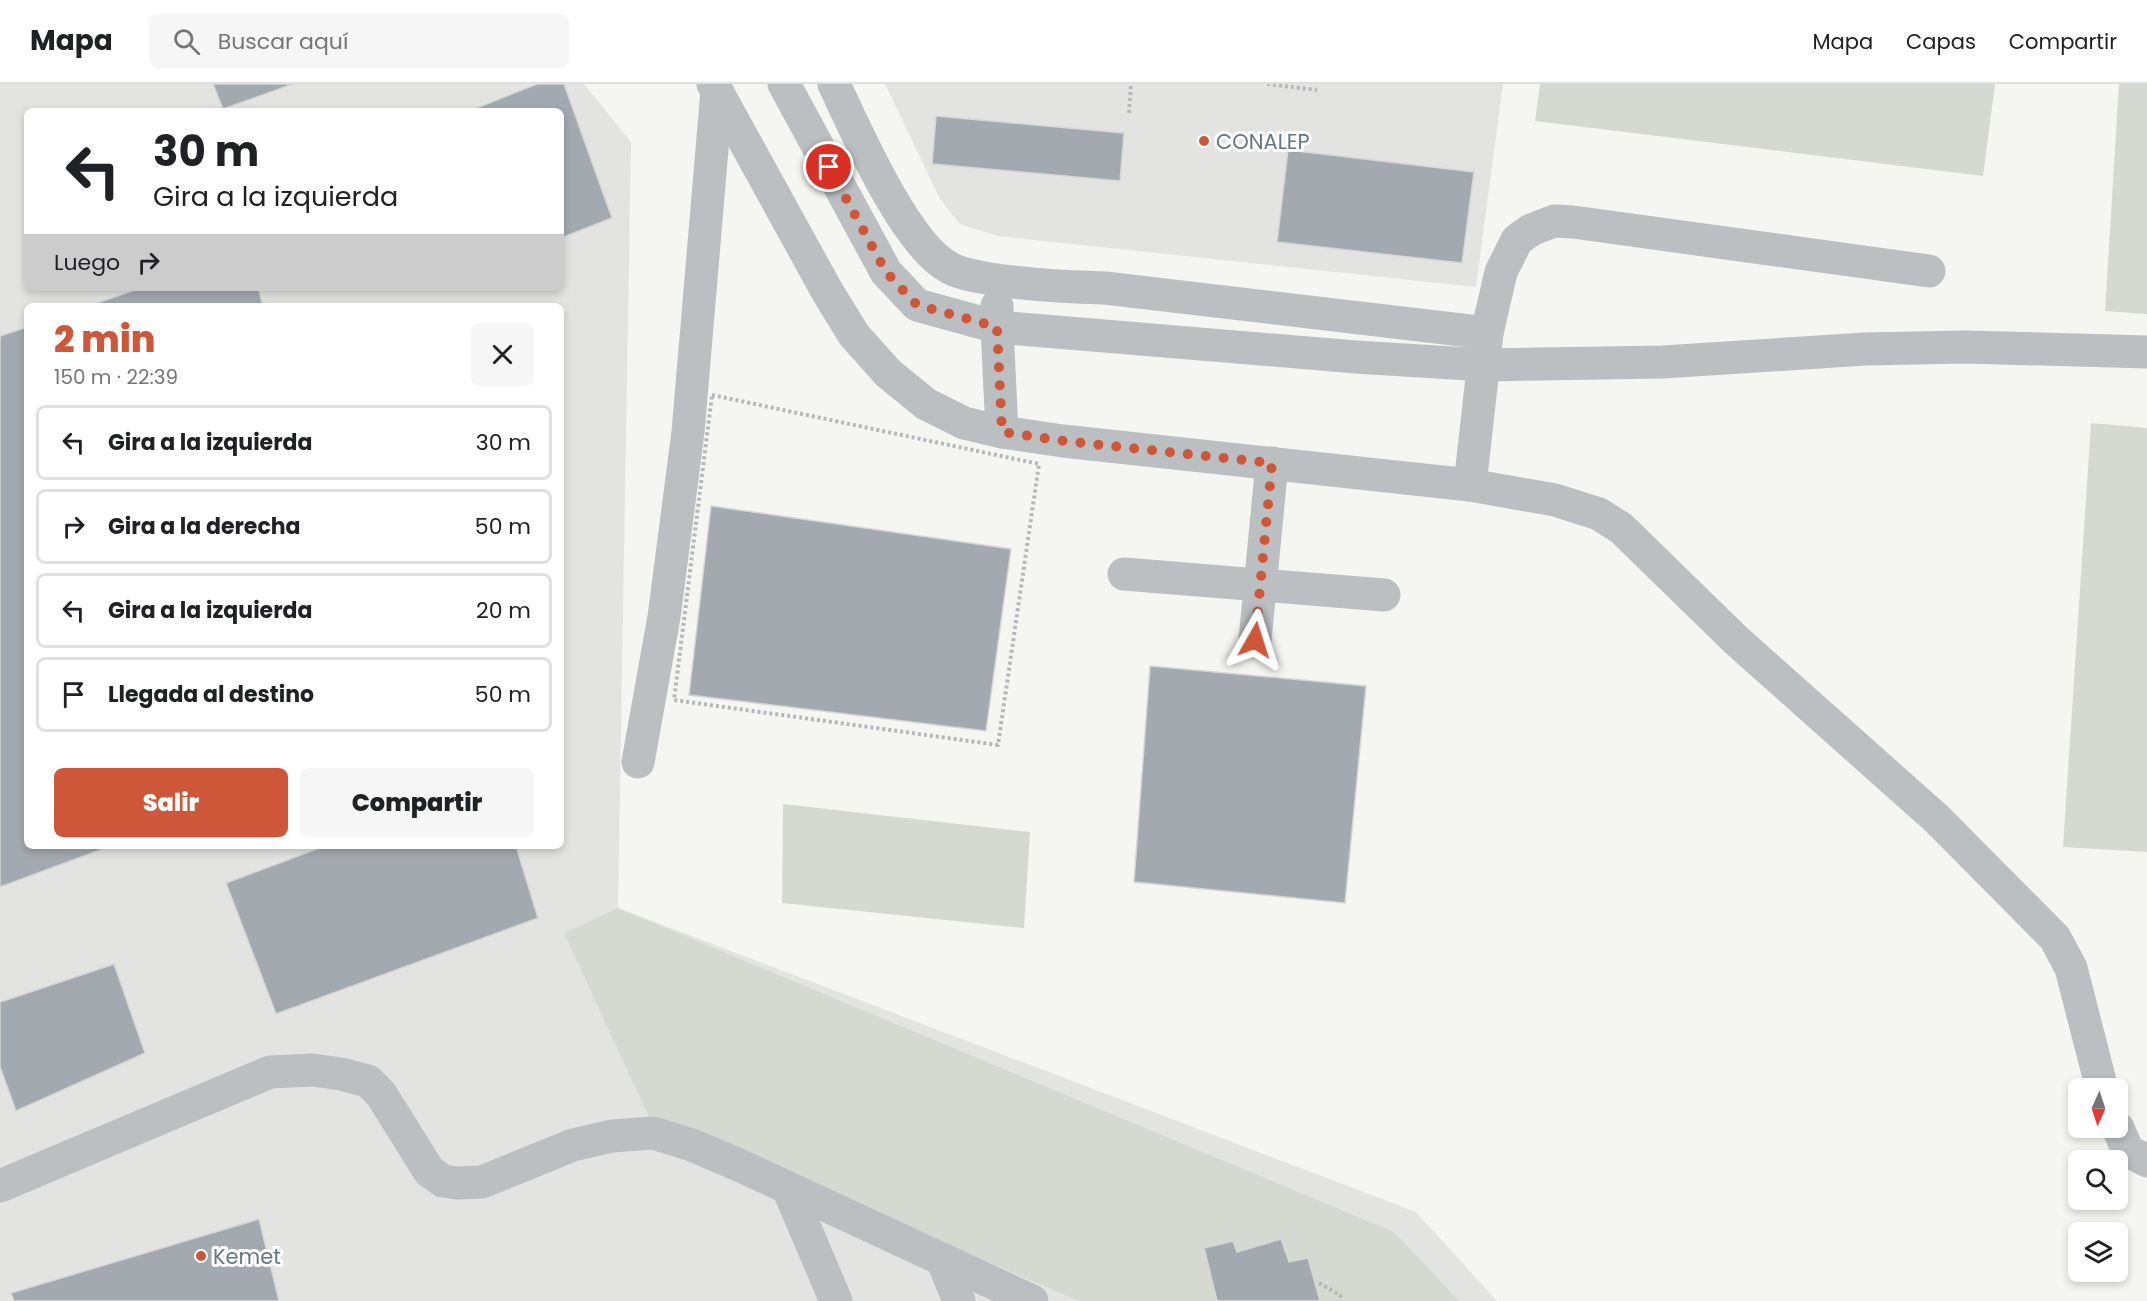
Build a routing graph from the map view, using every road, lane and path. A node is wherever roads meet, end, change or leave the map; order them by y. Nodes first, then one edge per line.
1 (784, 84) edge
2 (834, 84) edge
3 (1131, 84) edge
4 (1267, 84) edge
5 (715, 87) edge
6 (1317, 90) dead end
7 (1129, 113) dead end
8 (1929, 272) dead end
9 (999, 280) junction
10 (997, 327) junction
11 (1487, 333) junction
12 (2147, 352) edge
13 (1485, 366) junction
14 (1002, 432) junction
15 (1272, 463) junction
16 (1039, 464) joint
17 (1470, 485) junction
18 (1124, 574) dead end
19 (1261, 585) junction
20 (1384, 595) dead end
21 (1255, 640) dead end
22 (638, 762) dead end
23 (2099, 1078) edge
24 (2122, 1138) edge
25 (2147, 1161) edge
26 (0, 1186) edge
27 (788, 1188) junction
28 (942, 1259) junction
29 (1318, 1283) dead end
30 (1341, 1294) junction
31 (836, 1301) edge
32 (959, 1301) edge
33 (1032, 1301) edge
34 (1334, 1301) edge
35 (1342, 1301) edge

1 - 10 lane
2 - 9 lane
3 - 7 path
4 - 6 path
5 - 14 lane
5 - 22 lane
8 - 11 lane
9 - 10 lane
9 - 11 lane
10 - 13 lane
10 - 14 lane
11 - 13 lane
12 - 13 lane
13 - 17 lane
14 - 15 lane
15 - 17 lane
15 - 19 lane
16 - 16 path
17 - 23 lane
18 - 19 lane
19 - 20 lane
19 - 21 lane
24 - 25 lane
26 - 27 lane
27 - 28 lane
27 - 31 lane
28 - 32 lane
28 - 33 lane
29 - 30 path
30 - 34 path
30 - 35 path

